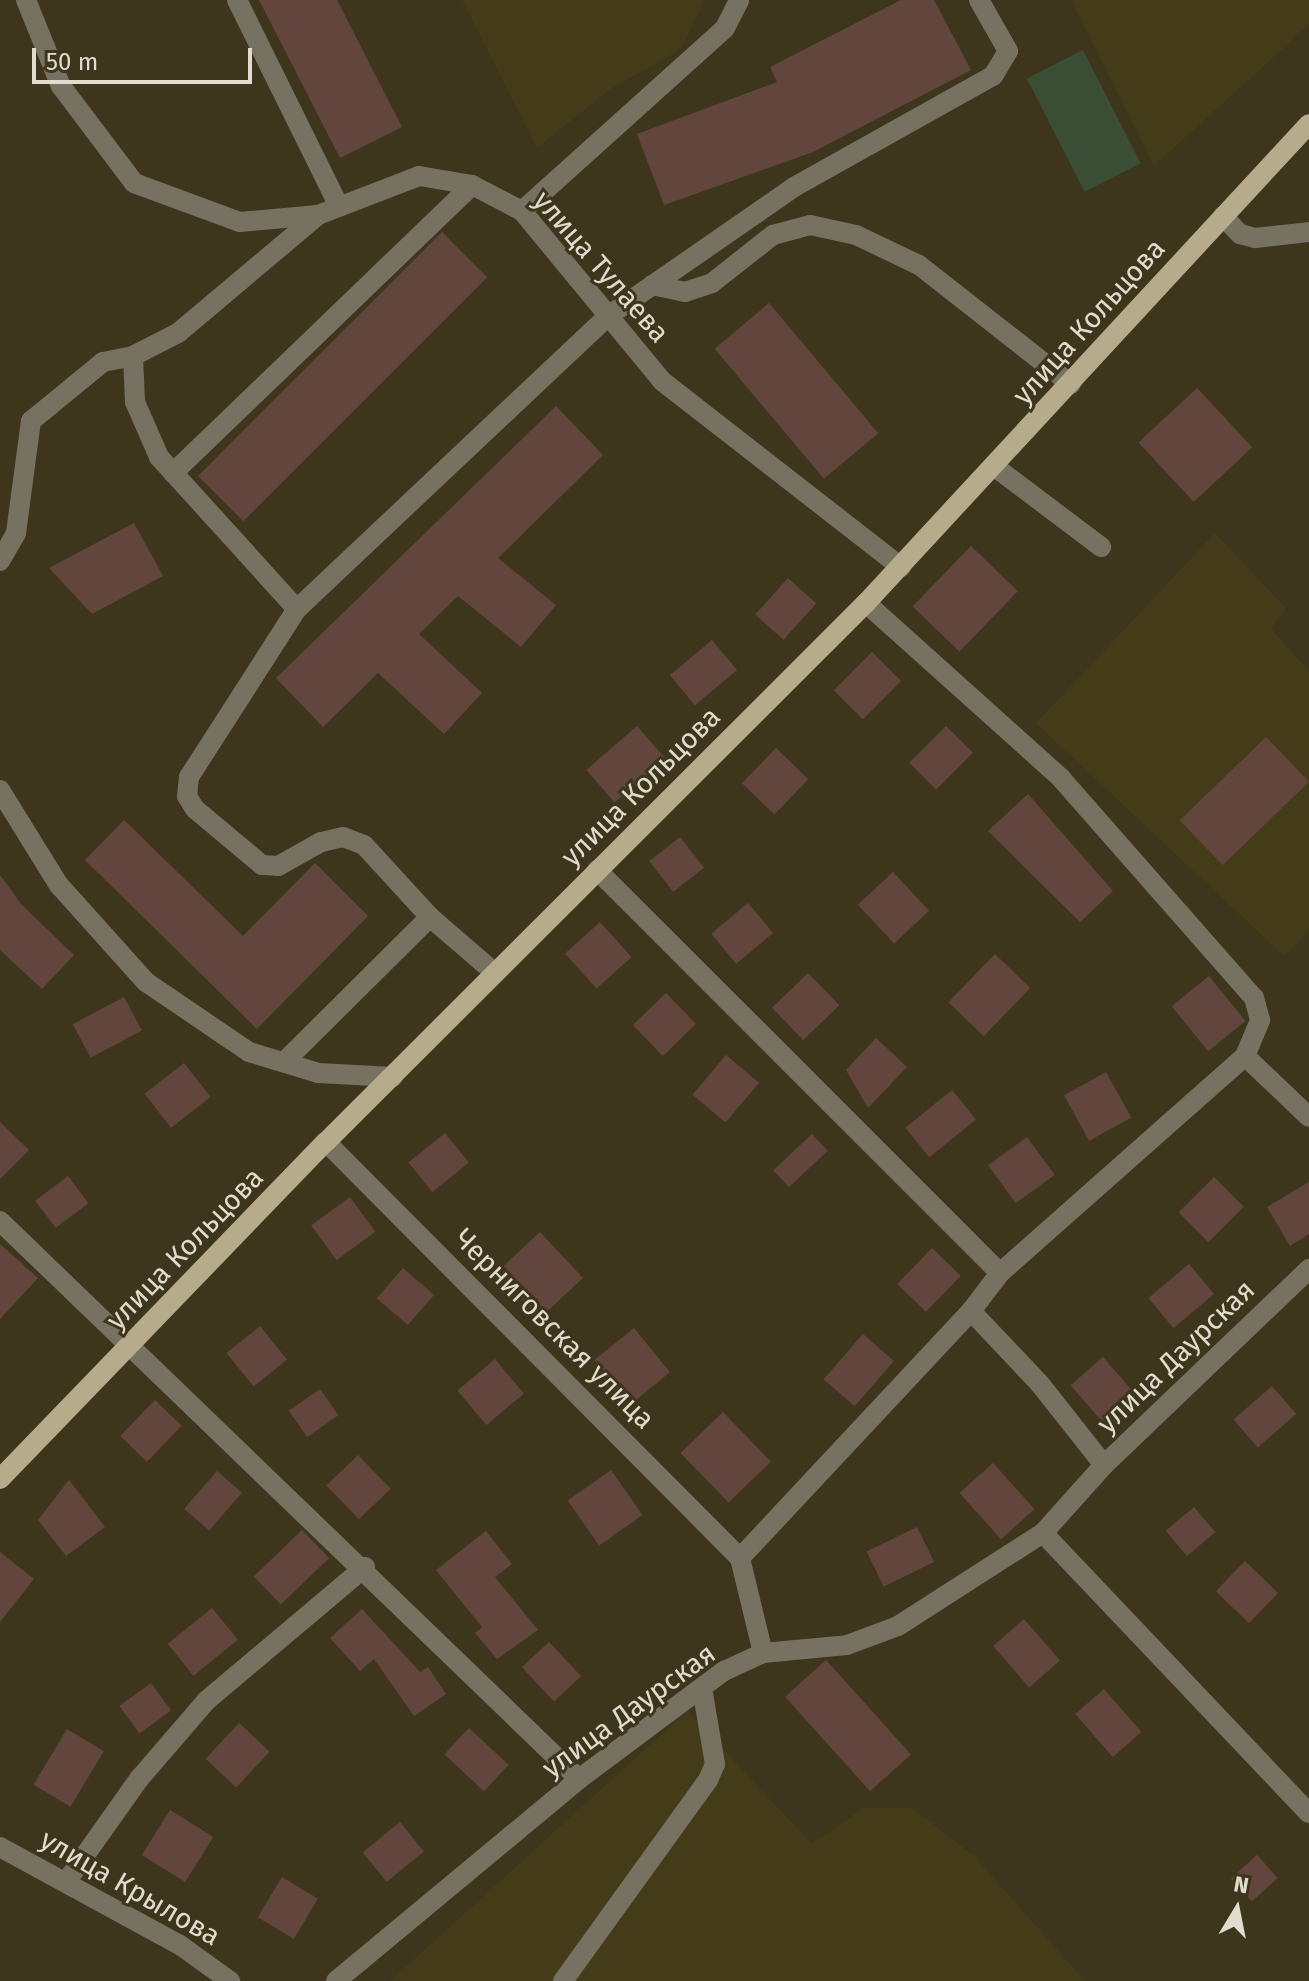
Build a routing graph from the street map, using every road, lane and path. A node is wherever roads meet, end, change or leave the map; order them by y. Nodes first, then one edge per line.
1 (26, 0) edge
2 (237, 0) edge
3 (739, 0) edge
4 (979, 0) edge
5 (1309, 124) edge
6 (472, 185) junction
7 (339, 206) junction
8 (522, 211) junction
9 (318, 215) junction
10 (1223, 216) junction
11 (1309, 232) edge
12 (652, 285) junction
13 (608, 316) junction
14 (133, 356) junction
15 (1071, 384) junction
16 (995, 467) junction
17 (173, 473) junction
18 (1101, 547) dead end
19 (0, 561) edge
20 (901, 567) junction
21 (866, 603) junction
22 (297, 609) junction
23 (0, 790) edge
24 (597, 870) junction
25 (430, 917) junction
26 (495, 973) junction
27 (1245, 1056) junction
28 (284, 1062) junction
29 (393, 1077) junction
30 (1309, 1117) edge
31 (326, 1142) junction
32 (0, 1221) edge
33 (1309, 1269) edge
34 (1000, 1273) junction
35 (971, 1311) junction
36 (130, 1347) junction
37 (1104, 1465) junction
38 (0, 1479) edge
39 (1043, 1533) junction
40 (740, 1558) junction
41 (365, 1567) junction
42 (763, 1653) junction
43 (702, 1688) junction
44 (579, 1779) junction
45 (1309, 1813) edge
46 (0, 1847) edge
47 (66, 1882) junction
48 (230, 1981) edge
49 (336, 1981) edge
50 (563, 1981) edge

1 - 9 street, улица Тулаева
2 - 7 street
3 - 8 street
4 - 12 street
5 - 10 main road, улица Кольцова
6 - 7 street, улица Тулаева
6 - 8 street, улица Тулаева
6 - 17 street
7 - 9 street, улица Тулаева
8 - 13 street, улица Тулаева
9 - 14 street
10 - 11 street
10 - 15 main road, улица Кольцова
12 - 13 street
12 - 15 street
13 - 20 street, улица Тулаева
13 - 22 street
14 - 17 street
14 - 19 street
15 - 16 main road, улица Кольцова
16 - 18 street
16 - 20 main road, улица Кольцова
17 - 22 street
20 - 21 main road, улица Кольцова
21 - 24 main road, улица Кольцова
21 - 27 street
22 - 25 street
23 - 28 street
24 - 26 main road, улица Кольцова
24 - 34 street
25 - 26 street
25 - 28 street
26 - 29 main road, улица Кольцова
27 - 30 street
27 - 34 street
28 - 29 street
29 - 31 main road, улица Кольцова
31 - 36 main road, улица Кольцова
31 - 40 street, Черниговская улица
32 - 36 street
33 - 37 street, улица Даурская
34 - 35 street
35 - 37 street
35 - 40 street
36 - 38 main road, улица Кольцова
36 - 41 street
37 - 39 street, улица Даурская
39 - 42 street, улица Даурская
39 - 45 street
40 - 42 street
41 - 44 street
41 - 47 street
42 - 43 street, улица Даурская
43 - 44 street, улица Даурская
43 - 50 street
44 - 49 street, улица Даурская
46 - 47 street, улица Крылова
47 - 48 street, улица Крылова

